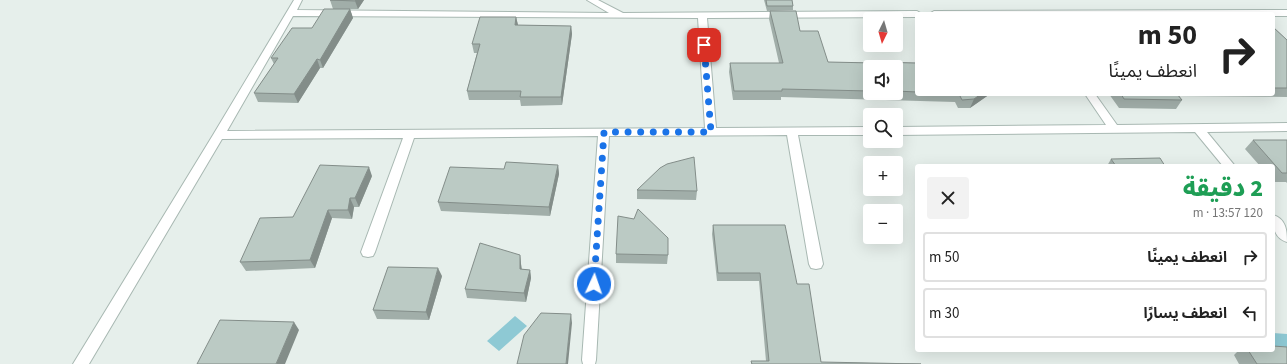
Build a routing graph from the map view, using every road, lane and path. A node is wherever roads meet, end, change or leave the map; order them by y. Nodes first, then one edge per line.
1 (298, 0) edge
2 (591, 0) edge
3 (290, 13) junction
4 (1275, 13) edge
5 (1287, 13) edge
6 (915, 14) edge
7 (621, 16) junction
8 (702, 16) junction
9 (1091, 96) edge
10 (1287, 127) edge
11 (1114, 129) junction
12 (1199, 129) junction
13 (792, 131) junction
14 (863, 131) edge
15 (903, 131) edge
16 (604, 132) junction
17 (711, 132) junction
18 (410, 134) junction
19 (219, 135) junction
20 (1228, 164) edge
21 (1275, 222) edge
22 (1287, 237) edge
23 (368, 252) dead end
24 (816, 264) dead end
25 (589, 360) dead end
26 (81, 364) edge

1 - 3 street
2 - 7 street
3 - 7 street
3 - 19 street
4 - 5 street
6 - 8 street
7 - 8 street
8 - 17 street
9 - 11 street
10 - 12 street
11 - 12 street
11 - 15 street
12 - 20 street
13 - 14 street
13 - 17 street
13 - 24 street
16 - 17 street
16 - 18 street
16 - 25 street
18 - 19 street
18 - 23 street
19 - 26 street
21 - 22 street

